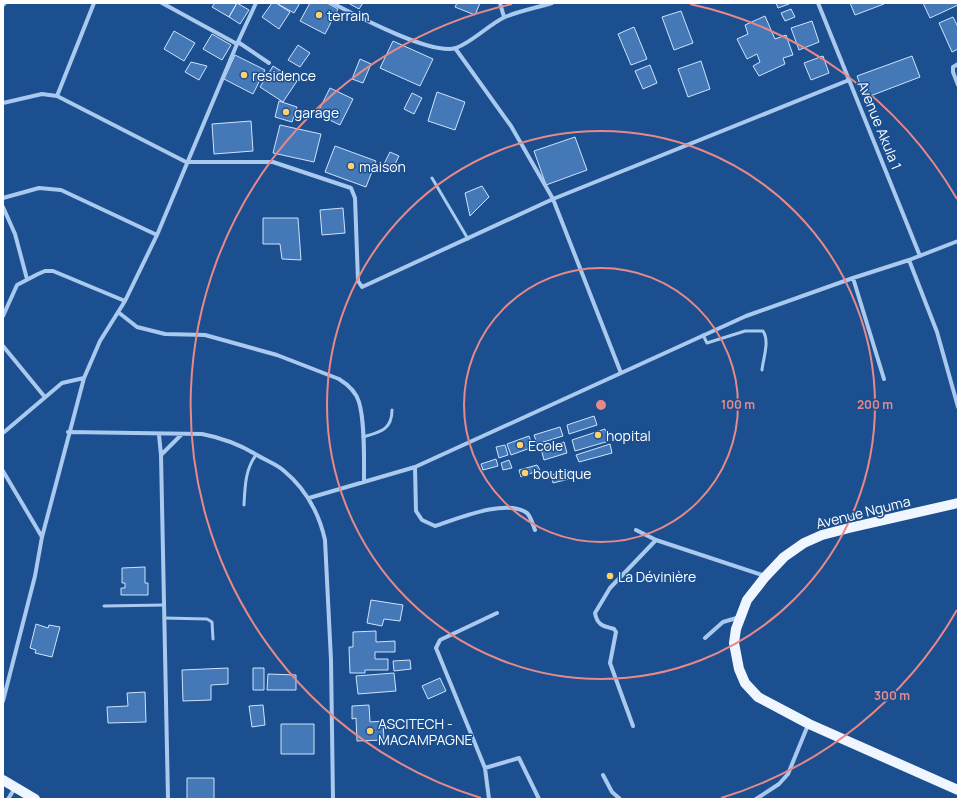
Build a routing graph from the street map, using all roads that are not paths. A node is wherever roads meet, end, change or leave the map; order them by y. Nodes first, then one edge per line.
1 (94, 3) edge
2 (162, 3) edge
3 (256, 3) edge
4 (332, 3) edge
5 (500, 3) edge
6 (552, 3) edge
7 (818, 3) edge
8 (504, 17) junction
9 (237, 43) junction
10 (455, 48) junction
11 (269, 63) dead end
12 (958, 64) edge
13 (849, 80) junction
14 (958, 85) edge
15 (57, 96) junction
16 (3, 103) edge
17 (186, 162) junction
18 (432, 178) dead end
19 (3, 198) edge
20 (553, 199) junction
21 (3, 207) edge
22 (157, 235) junction
23 (468, 239) junction
24 (958, 241) edge
25 (920, 256) junction
26 (909, 260) junction
27 (853, 278) junction
28 (27, 279) junction
29 (124, 301) junction
30 (118, 312) junction
31 (3, 316) edge
32 (702, 335) junction
33 (3, 346) edge
34 (762, 370) dead end
35 (621, 373) junction
36 (84, 378) junction
37 (884, 379) dead end
38 (44, 396) junction
39 (958, 407) edge
40 (392, 410) dead end
41 (68, 432) junction
42 (3, 433) edge
43 (182, 434) junction
44 (158, 435) junction
45 (363, 437) junction
46 (161, 455) junction
47 (256, 455) junction
48 (415, 467) junction
49 (3, 471) edge
50 (364, 481) junction
51 (309, 498) junction
52 (958, 503) edge
53 (244, 505) dead end
54 (535, 530) dead end
55 (636, 530) dead end
56 (42, 537) junction
57 (656, 540) junction
58 (765, 577) junction
59 (164, 605) junction
60 (104, 606) dead end
61 (497, 613) dead end
62 (164, 618) junction
63 (740, 618) junction
64 (705, 638) dead end
65 (213, 639) dead end
66 (3, 701) edge
67 (809, 724) junction
68 (633, 726) dead end
69 (485, 768) junction
70 (603, 775) dead end
71 (3, 780) edge
72 (16, 788) junction
73 (958, 790) edge
74 (23, 796) edge
75 (8, 799) edge
76 (35, 799) edge
77 (168, 799) edge
78 (333, 799) edge
79 (489, 799) edge
80 (539, 799) edge
81 (620, 799) edge
82 (756, 799) edge

1 - 15 street
2 - 9 street
3 - 9 street
4 - 10 street
5 - 8 street
6 - 8 street
7 - 13 street, Avenue Akula 1
8 - 10 street
9 - 11 street
9 - 17 street
10 - 20 street
12 - 14 street
13 - 20 street
13 - 25 street, Avenue Akula 1
15 - 16 street
15 - 17 street
17 - 22 street
17 - 23 street
18 - 23 lane
19 - 22 street
20 - 23 street
20 - 35 street
21 - 28 street
22 - 29 street
24 - 25 street
25 - 26 street
26 - 27 street
26 - 39 street
27 - 32 street
27 - 37 street
28 - 29 street
28 - 31 street
29 - 30 street
30 - 36 street
30 - 45 street
32 - 34 lane
32 - 35 street
33 - 38 street
35 - 48 street
36 - 38 street
36 - 41 street
38 - 42 street
40 - 45 lane
41 - 44 street
41 - 56 street
43 - 44 street
43 - 46 street
43 - 47 street
44 - 46 street
45 - 50 street
46 - 59 street
47 - 51 street
47 - 53 lane
48 - 50 street
48 - 54 street
49 - 56 street
50 - 51 street
51 - 78 street
52 - 58 main road, Avenue Nguma
55 - 57 street
56 - 66 street
57 - 58 street
57 - 68 street
58 - 63 main road, Avenue Nguma
59 - 60 lane
59 - 62 street
61 - 69 street
62 - 65 lane
62 - 77 street
63 - 64 street
63 - 67 main road, Avenue Nguma
67 - 73 main road, Avenue Nguma
67 - 82 street
69 - 79 street
69 - 80 street
70 - 81 street
71 - 72 main road
72 - 74 main road
72 - 75 street
74 - 76 main road

